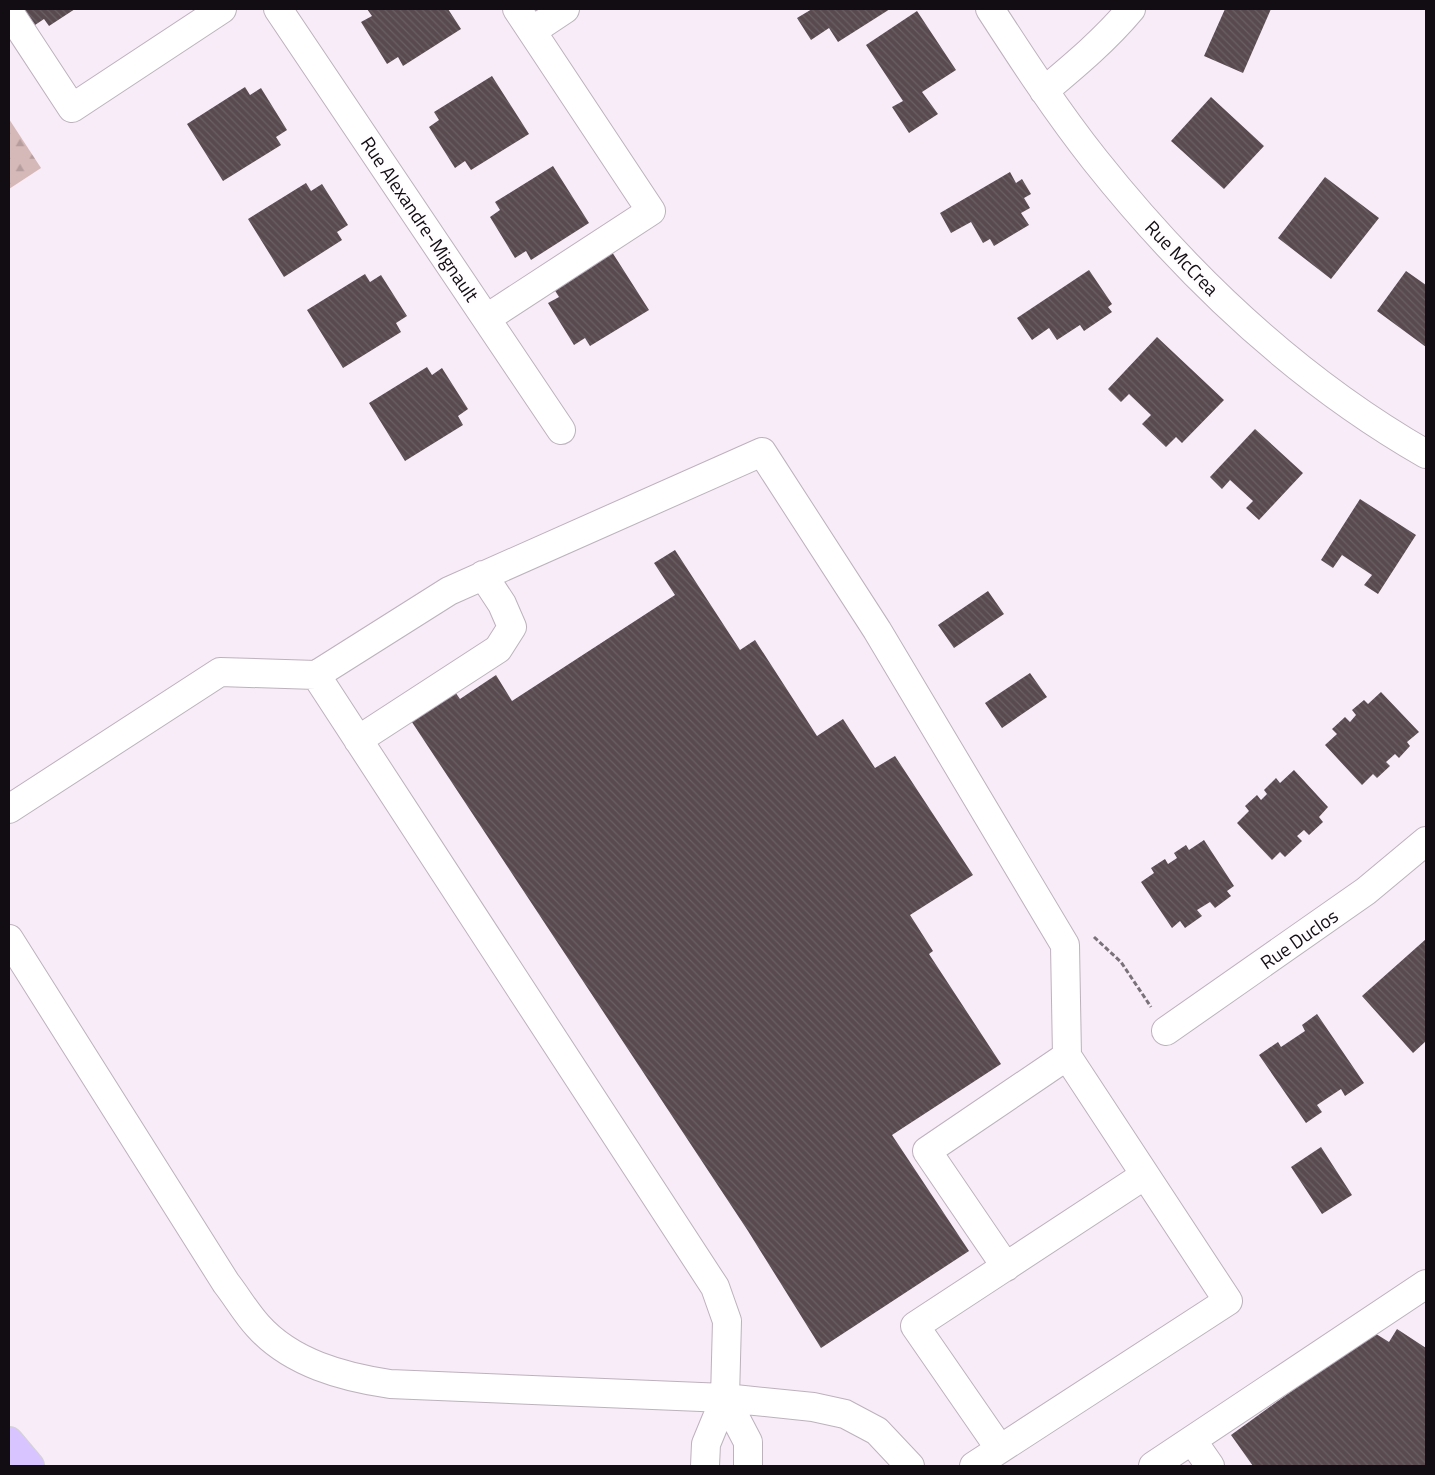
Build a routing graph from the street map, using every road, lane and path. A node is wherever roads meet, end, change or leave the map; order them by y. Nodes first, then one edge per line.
1 (222, 9) edge
2 (278, 9) edge
3 (517, 9) edge
4 (565, 9) edge
5 (990, 9) edge
6 (1131, 9) edge
7 (9, 12) edge
8 (532, 31) junction
9 (1044, 91) junction
10 (487, 318) junction
11 (561, 430) dead end
12 (1426, 454) edge
13 (483, 576) junction
14 (316, 675) junction
15 (358, 740) junction
16 (9, 809) edge
17 (1426, 841) edge
18 (1056, 930) junction
19 (9, 939) edge
20 (1166, 1031) joint
21 (1067, 1056) junction
22 (1145, 1175) junction
23 (1006, 1267) junction
24 (1426, 1284) edge
25 (725, 1398) junction
26 (1192, 1440) junction
27 (9, 1441) edge
28 (1000, 1449) junction
29 (30, 1466) edge
30 (705, 1466) edge
31 (748, 1466) edge
32 (910, 1466) edge
33 (974, 1466) edge
34 (1153, 1466) edge
35 (1210, 1466) edge

1 - 7 street
2 - 10 street, Rue Alexandre-Mignault
3 - 8 street
4 - 8 street
5 - 9 street, Rue McCrea
6 - 9 street
8 - 10 street
9 - 12 street, Rue McCrea
10 - 11 street, Rue Alexandre-Mignault
13 - 14 street
13 - 15 street
13 - 18 street
14 - 15 street
14 - 16 street
15 - 25 street
17 - 20 street, Rue Duclos
18 - 20 path
18 - 21 street
19 - 25 street
21 - 22 street
21 - 23 street
22 - 23 street
22 - 28 street
23 - 28 street
24 - 26 street
25 - 30 street
25 - 31 street
25 - 32 street
26 - 34 street
26 - 35 street
27 - 29 highway
28 - 33 street

